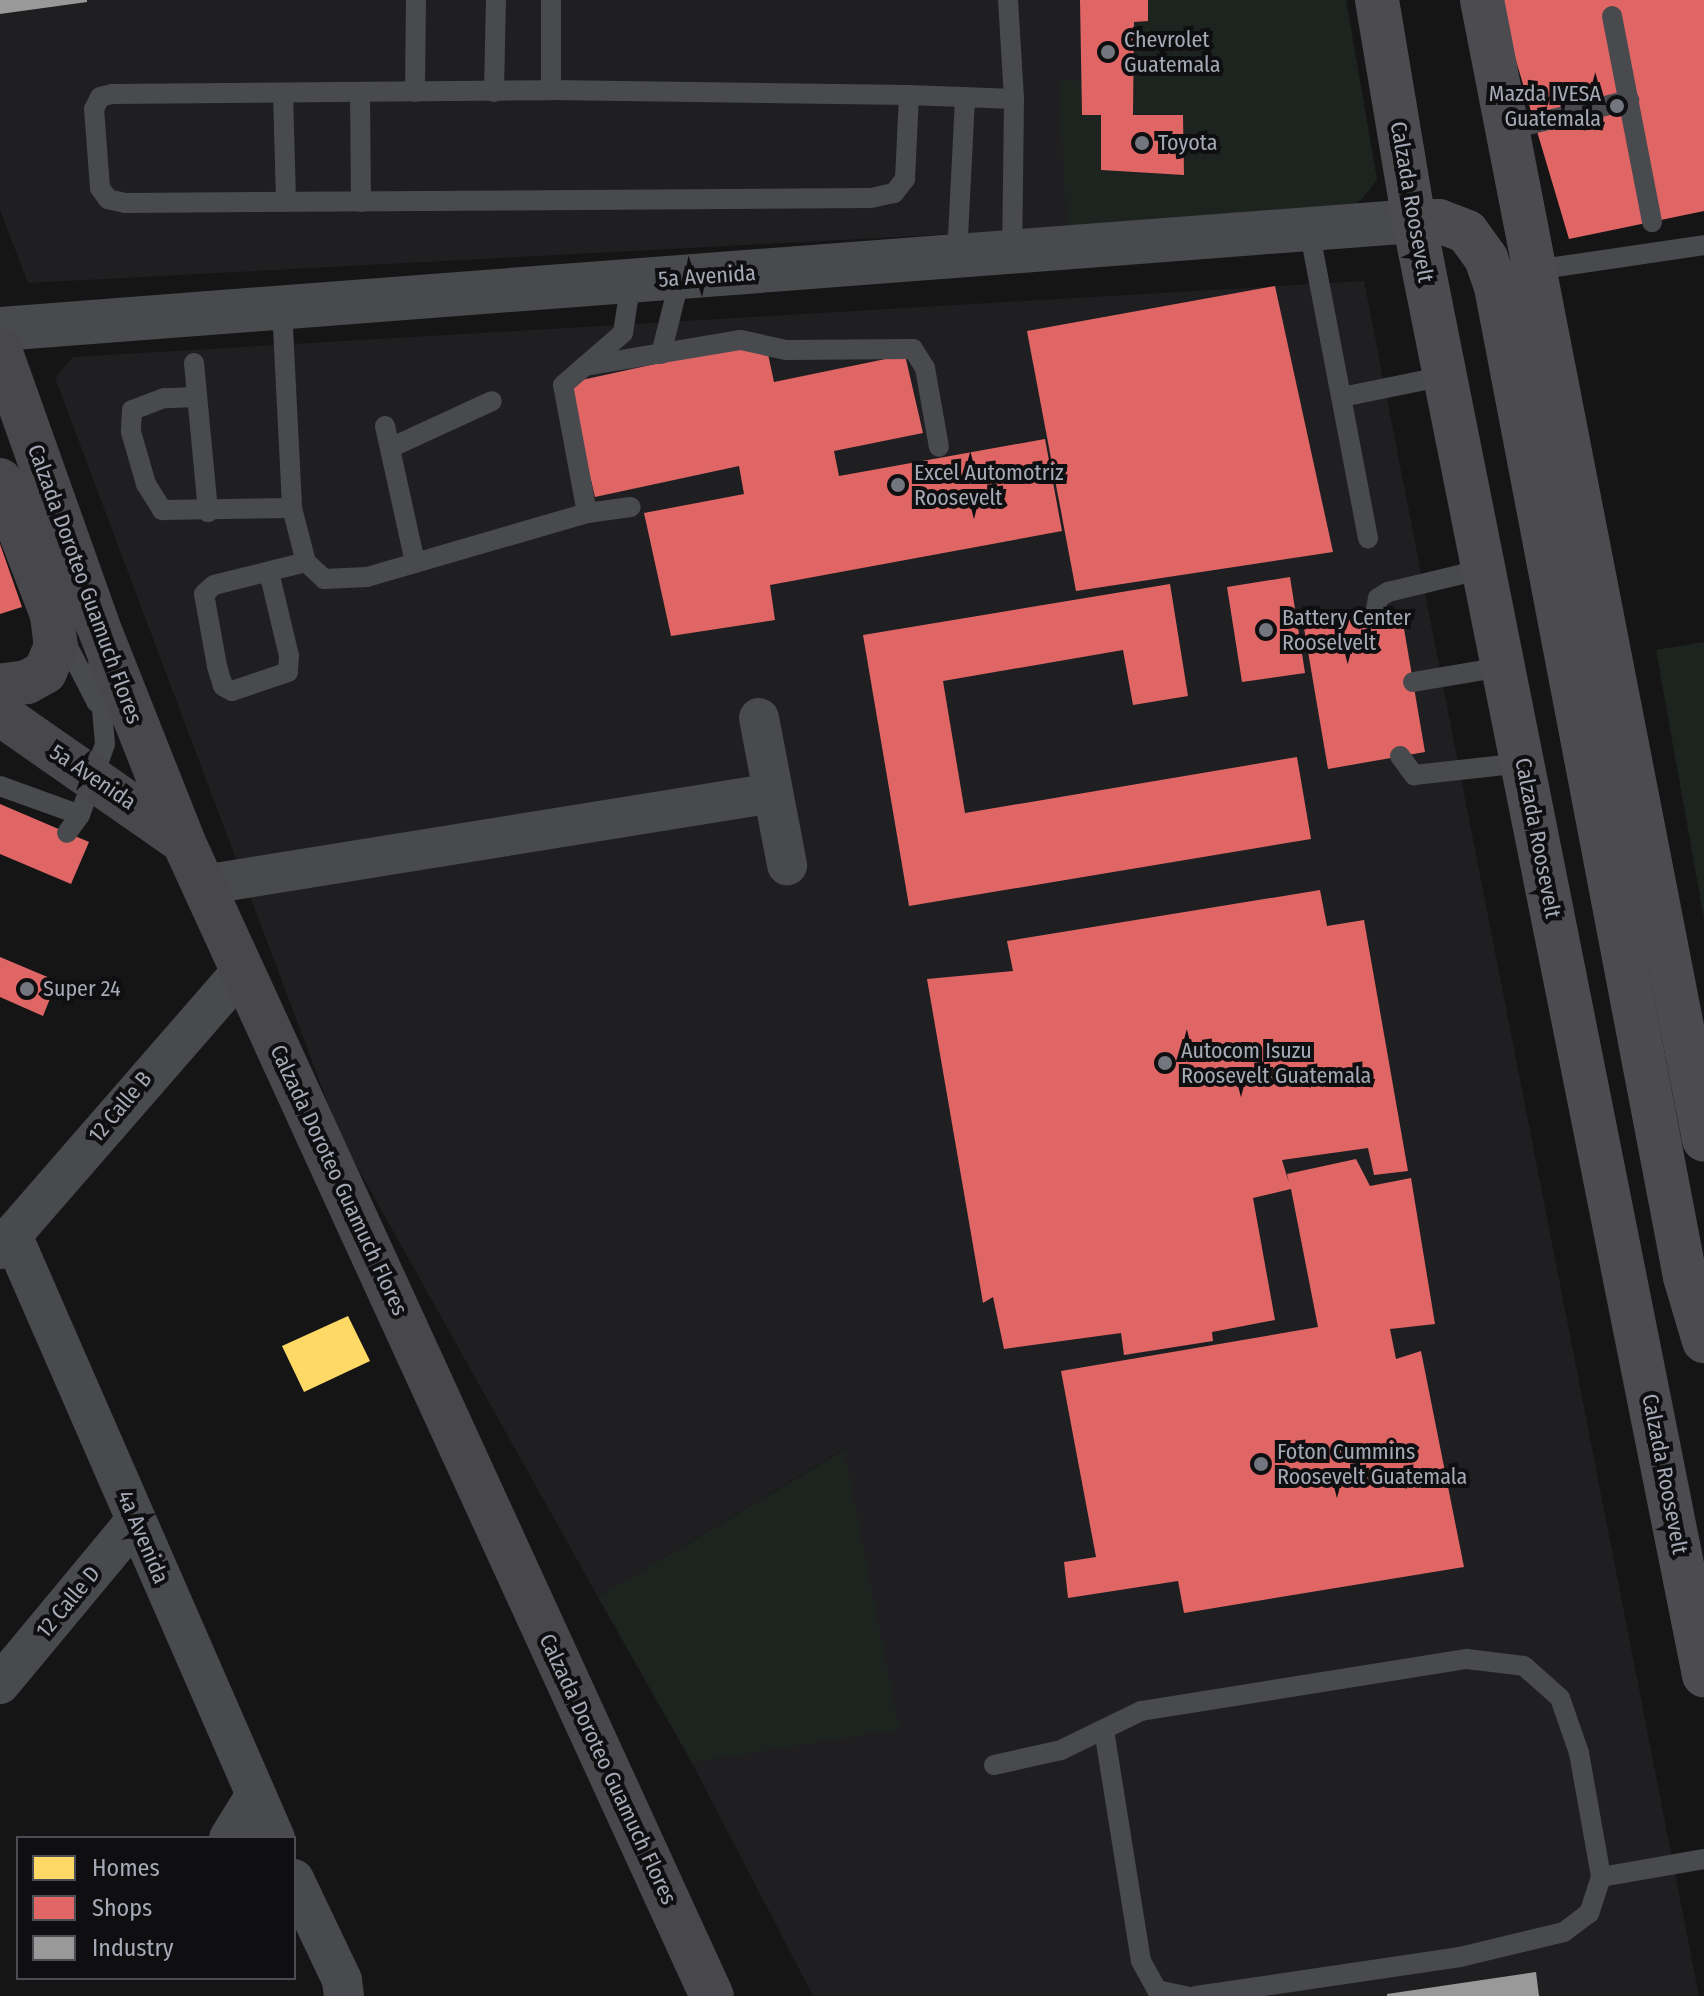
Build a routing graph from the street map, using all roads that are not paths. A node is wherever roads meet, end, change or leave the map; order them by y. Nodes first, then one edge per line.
1 (416, 0) edge
2 (496, 0) edge
3 (551, 0) edge
4 (1008, 0) edge
5 (1377, 0) edge
6 (1482, 0) edge
7 (1612, 16) dead end
8 (551, 90) junction
9 (360, 92) junction
10 (415, 92) junction
11 (494, 92) junction
12 (283, 93) junction
13 (909, 95) junction
14 (965, 97) junction
15 (1014, 99) junction
16 (1629, 100) junction
17 (1508, 130) junction
18 (286, 202) junction
19 (361, 202) junction
20 (1414, 221) junction
21 (1652, 222) dead end
22 (1309, 229) junction
23 (1704, 245) edge
24 (1012, 252) junction
25 (957, 257) junction
26 (1535, 270) junction
27 (680, 278) junction
28 (631, 281) junction
29 (282, 308) junction
30 (0, 329) edge
31 (0, 350) edge
32 (661, 354) junction
33 (194, 363) dead end
34 (585, 366) junction
35 (1445, 376) junction
36 (197, 397) junction
37 (1342, 397) junction
38 (492, 401) dead end
39 (385, 426) dead end
40 (939, 447) dead end
41 (390, 448) junction
42 (0, 480) edge
43 (631, 507) dead end
44 (292, 508) junction
45 (208, 512) junction
46 (587, 513) junction
47 (1368, 538) dead end
48 (306, 562) junction
49 (415, 563) junction
50 (1484, 569) junction
51 (269, 572) junction
52 (52, 615) junction
53 (1375, 615) dead end
54 (97, 623) junction
55 (1503, 667) junction
56 (1413, 682) dead end
57 (0, 686) edge
58 (100, 710) junction
59 (0, 714) edge
60 (759, 718) dead end
61 (1400, 756) dead end
62 (1522, 763) junction
63 (0, 786) edge
64 (773, 793) junction
65 (88, 796) junction
66 (67, 833) dead end
67 (184, 843) junction
68 (787, 865) dead end
69 (203, 885) junction
70 (243, 969) junction
71 (1702, 1121) edge
72 (6, 1242) edge
73 (1704, 1341) edge
74 (136, 1520) junction
75 (1704, 1675) edge
76 (0, 1684) edge
77 (1104, 1730) junction
78 (994, 1765) dead end
79 (255, 1796) junction
80 (230, 1836) edge
81 (274, 1836) edge
82 (1704, 1859) edge
83 (1601, 1877) junction
84 (296, 1883) edge
85 (343, 1988) edge
86 (712, 1996) edge
87 (1186, 1996) edge
88 (1196, 1996) edge

1 - 10 lane
2 - 11 lane
3 - 8 lane
4 - 15 lane
5 - 20 highway, Calzada Roosevelt
6 - 17 highway
7 - 16 lane
8 - 11 lane
8 - 13 lane
9 - 10 lane
9 - 12 lane
9 - 19 lane
10 - 11 lane
12 - 18 lane
12 - 18 lane
13 - 14 lane
13 - 19 lane
14 - 15 lane
14 - 25 lane
15 - 24 lane
16 - 17 lane
16 - 21 lane
17 - 26 highway
18 - 19 lane
20 - 22 street, 5a Avenida
20 - 35 highway, Calzada Roosevelt
20 - 73 highway
22 - 24 street, 5a Avenida
22 - 37 lane
23 - 26 lane
24 - 25 street, 5a Avenida
25 - 27 street, 5a Avenida
26 - 71 highway
27 - 28 street, 5a Avenida
27 - 32 lane
28 - 29 street, 5a Avenida
28 - 34 lane
29 - 30 street, 5a Avenida
29 - 44 lane
31 - 54 main road, Calzada Doroteo Guamuch Flores
32 - 34 lane
32 - 40 lane
33 - 36 lane
34 - 46 lane
35 - 37 lane
35 - 50 highway, Calzada Roosevelt
36 - 45 lane
36 - 45 lane
37 - 47 lane
38 - 41 lane
39 - 41 lane
41 - 49 lane
42 - 52 main road, Calzada Doroteo Guamuch Flores
43 - 46 lane
44 - 45 lane
44 - 48 lane
46 - 49 lane
48 - 49 lane
48 - 51 lane
50 - 53 lane
50 - 55 highway, Calzada Roosevelt
51 - 51 lane
52 - 57 main road, Calzada Doroteo Guamuch Flores
52 - 58 lane
54 - 58 lane
54 - 67 main road, Calzada Doroteo Guamuch Flores
55 - 56 lane
55 - 62 highway, Calzada Roosevelt
58 - 65 lane
59 - 65 main road, 5a Avenida
60 - 64 street
61 - 62 lane
62 - 75 highway, Calzada Roosevelt
63 - 65 lane
64 - 68 street
64 - 69 street
65 - 66 lane
65 - 67 main road, 5a Avenida
67 - 69 main road, Calzada Doroteo Guamuch Flores
69 - 70 main road, Calzada Doroteo Guamuch Flores
70 - 72 street, 12 Calle B
70 - 86 main road, Calzada Doroteo Guamuch Flores
72 - 74 street, 4a Avenida
74 - 76 street, 12 Calle D
74 - 79 street, 4a Avenida
77 - 78 lane
77 - 83 lane
77 - 87 lane
79 - 80 street
79 - 81 street, 4a Avenida
82 - 83 lane
83 - 88 lane
84 - 85 street

